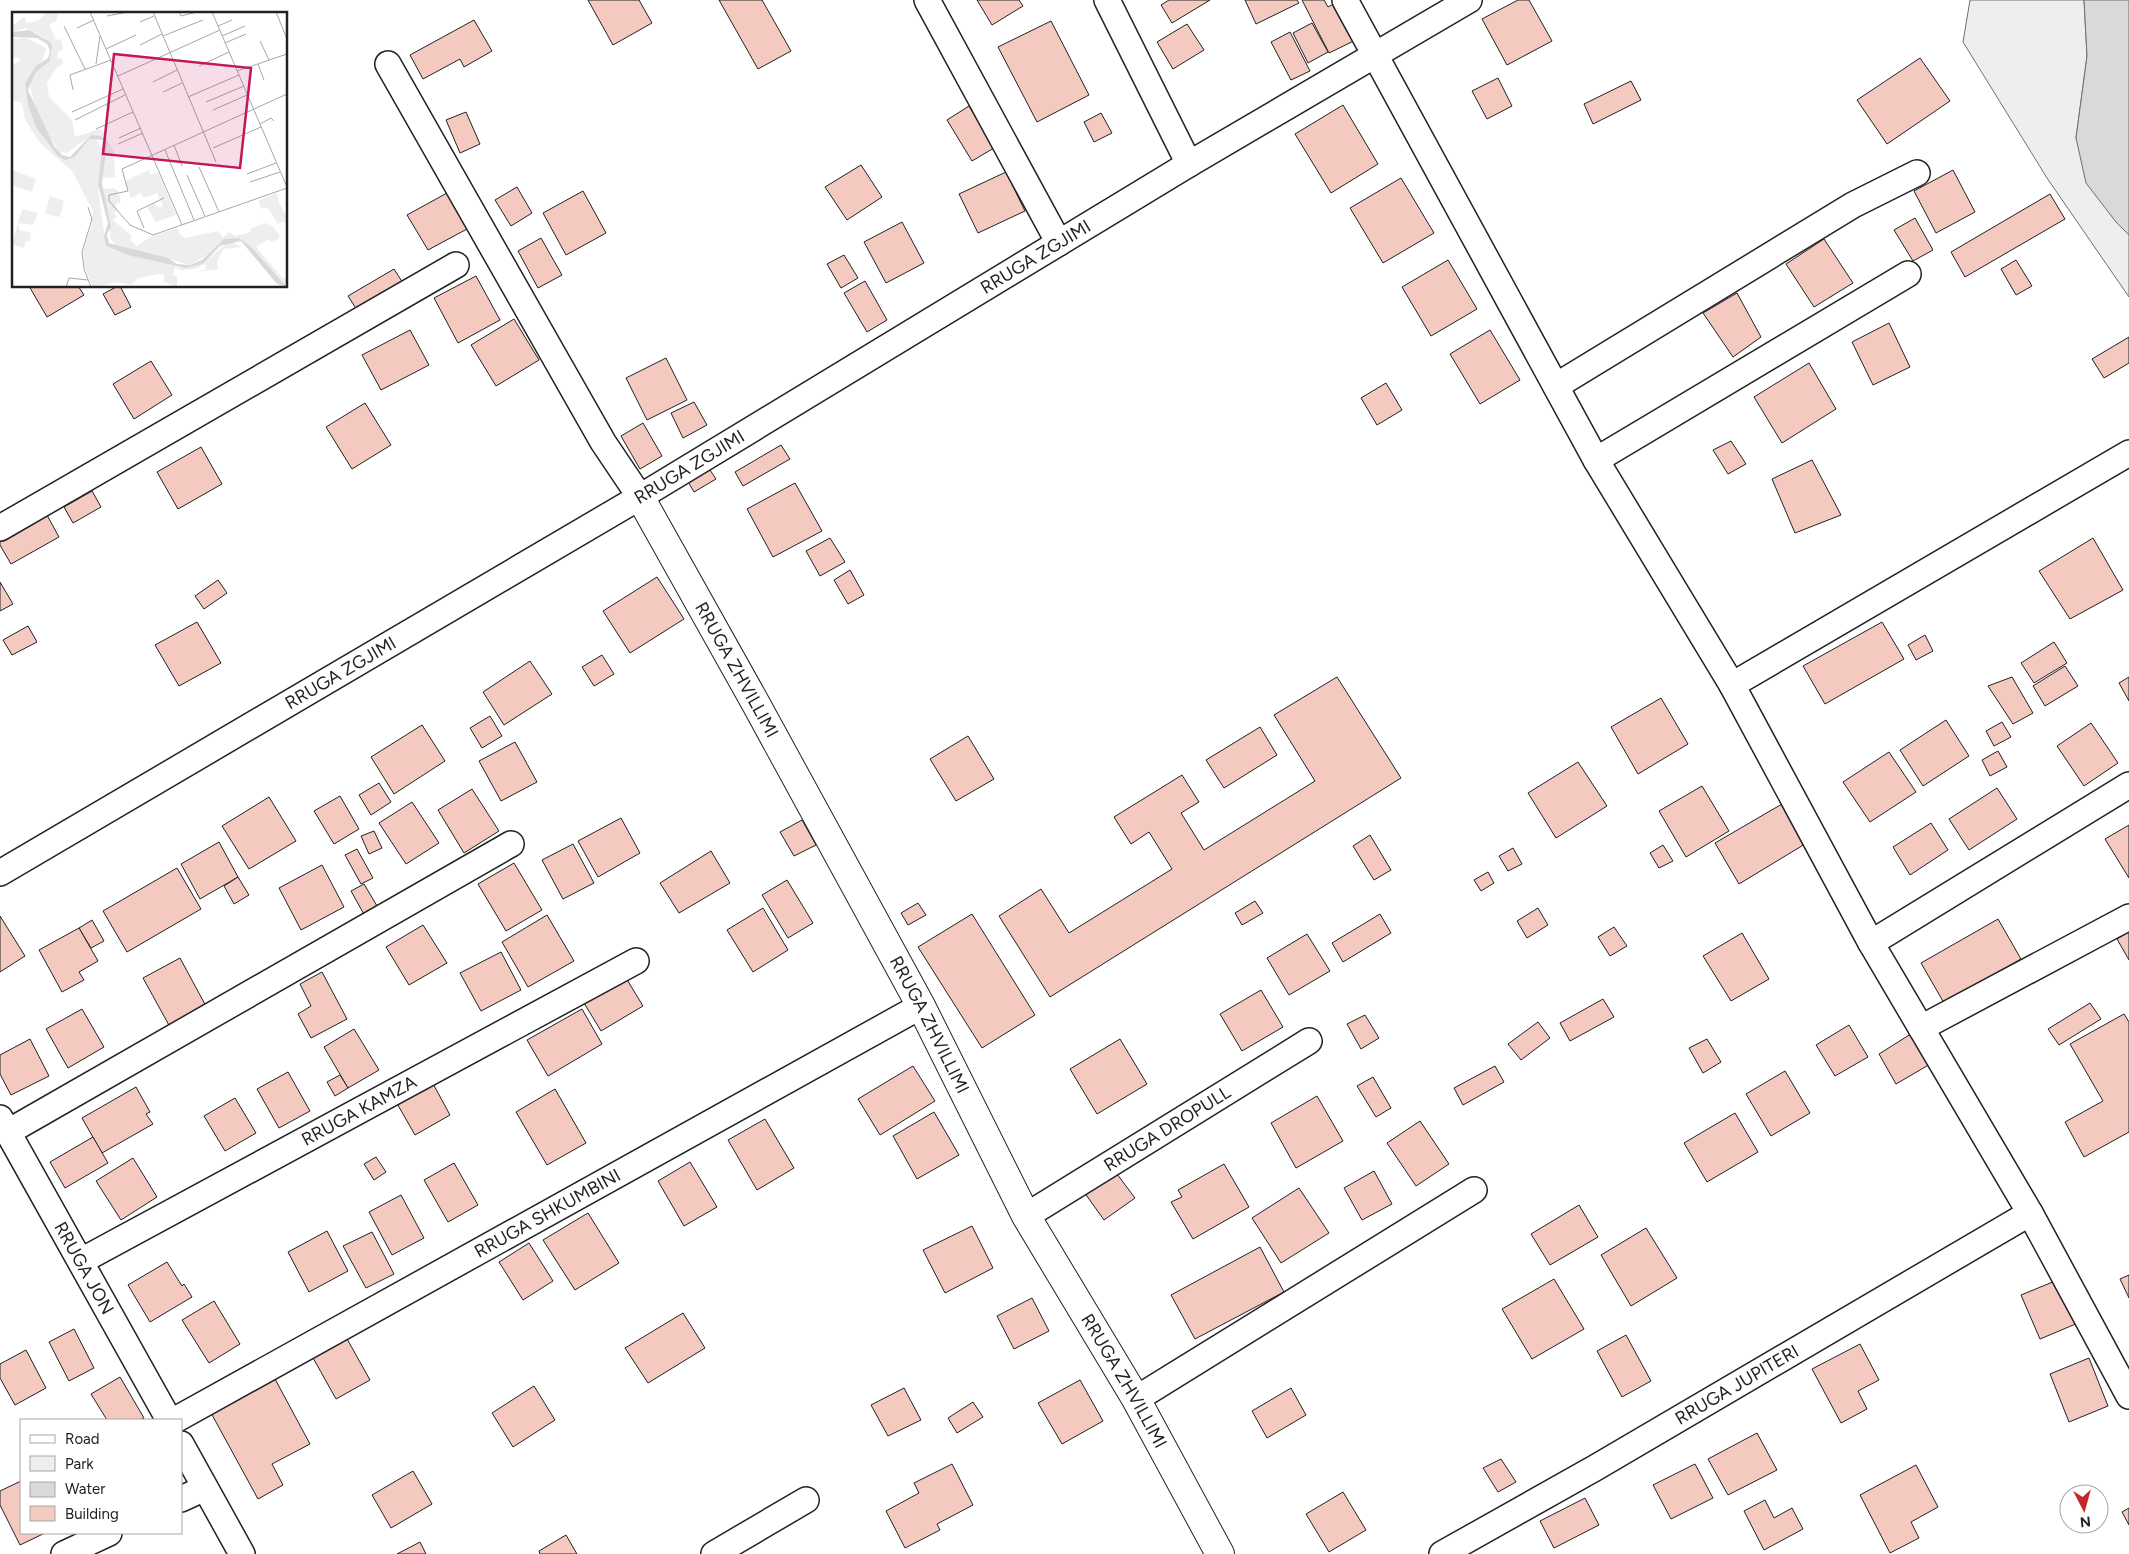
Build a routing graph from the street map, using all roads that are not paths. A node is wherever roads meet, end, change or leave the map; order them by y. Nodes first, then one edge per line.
1 (927, 0) edge
2 (1107, 0) edge
3 (1345, 0) edge
4 (1469, 0) edge
5 (1375, 54) junction
6 (388, 64) dead end
7 (1189, 164) junction
8 (1917, 173) dead end
9 (1059, 243) junction
10 (456, 265) dead end
11 (1908, 274) dead end
12 (1556, 386) junction
13 (2129, 453) edge
14 (1596, 460) junction
15 (640, 497) junction
16 (0, 528) edge
17 (1732, 685) junction
18 (2129, 785) edge
19 (511, 844) dead end
20 (0, 873) edge
21 (2129, 917) edge
22 (1871, 943) junction
23 (636, 961) dead end
24 (921, 1006) junction
25 (1921, 1028) junction
26 (1310, 1042) dead end
27 (4, 1125) edge
28 (1474, 1190) dead end
29 (2030, 1213) junction
30 (1026, 1216) junction
31 (81, 1261) junction
32 (2129, 1396) edge
33 (1136, 1400) junction
34 (168, 1419) edge
35 (177, 1419) edge
36 (182, 1446) edge
37 (205, 1488) junction
38 (182, 1499) edge
39 (806, 1500) dead end
40 (107, 1534) edge
41 (64, 1554) edge
42 (242, 1554) edge
43 (714, 1554) edge
44 (1220, 1554) edge
45 (1442, 1554) edge

1 - 9 street
2 - 7 street
3 - 5 street
4 - 5 street, RRUGA ZGJIMI
5 - 7 street, RRUGA ZGJIMI
5 - 12 street
6 - 15 street
7 - 9 street, RRUGA ZGJIMI
8 - 12 street
9 - 15 street, RRUGA ZGJIMI
10 - 16 street
11 - 14 street
12 - 14 street
13 - 17 street
14 - 17 street
15 - 20 street, RRUGA ZGJIMI
15 - 24 street, RRUGA ZHVILLIMI
17 - 22 street
18 - 22 street
19 - 27 street
21 - 25 street
22 - 25 street
23 - 31 street, RRUGA KAMZA
24 - 30 street, RRUGA ZHVILLIMI
24 - 35 street, RRUGA SHKUMBINI
25 - 29 street
26 - 30 street, RRUGA DROPULL
27 - 31 street, RRUGA JON
28 - 33 street
29 - 32 street
29 - 45 street, RRUGA JUPITERI
30 - 33 street, RRUGA ZHVILLIMI
31 - 34 street, RRUGA JON
33 - 44 street, RRUGA ZHVILLIMI
36 - 37 street
37 - 38 street
37 - 42 street
39 - 43 street
40 - 41 street

